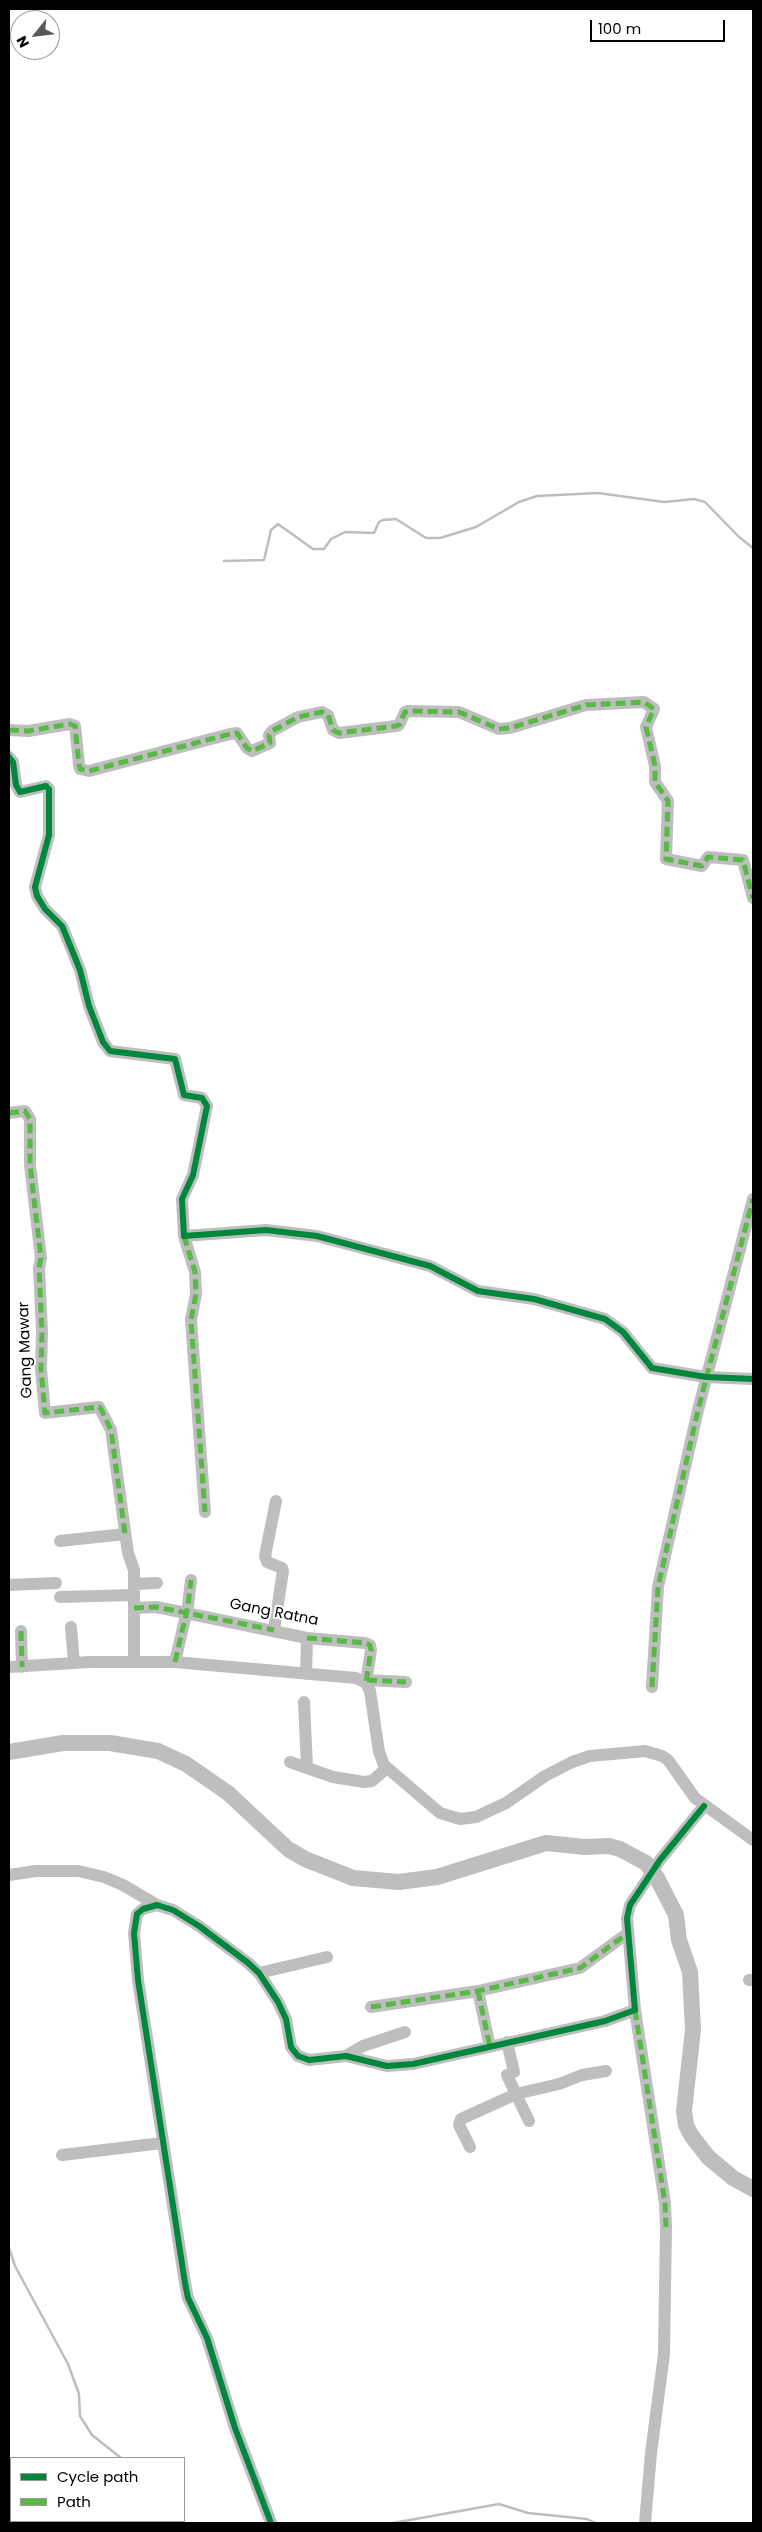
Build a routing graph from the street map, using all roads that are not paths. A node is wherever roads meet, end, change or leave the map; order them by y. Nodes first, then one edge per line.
1 (9, 730) edge
2 (9, 757) edge
3 (753, 898) edge
4 (9, 1113) edge
5 (753, 1199) edge
6 (184, 1236) junction
7 (706, 1377) junction
8 (753, 1379) edge
9 (276, 1501) dead end
10 (205, 1512) dead end
11 (125, 1534) junction
12 (60, 1541) dead end
13 (191, 1580) dead end
14 (56, 1583) dead end
15 (157, 1583) dead end
16 (9, 1585) edge
17 (134, 1589) junction
18 (60, 1597) dead end
19 (134, 1608) junction
20 (186, 1613) junction
21 (71, 1627) dead end
22 (274, 1630) junction
23 (21, 1631) dead end
24 (307, 1638) junction
25 (134, 1661) junction
26 (175, 1662) junction
27 (74, 1663) junction
28 (15, 1667) edge
29 (306, 1674) junction
30 (367, 1681) junction
31 (406, 1682) dead end
32 (652, 1687) dead end
33 (304, 1702) dead end
34 (290, 1762) dead end
35 (307, 1767) junction
36 (387, 1768) junction
37 (704, 1806) junction
38 (753, 1840) edge
39 (9, 1875) edge
40 (157, 1904) junction
41 (628, 1933) junction
42 (327, 1957) dead end
43 (259, 1974) junction
44 (478, 1991) junction
45 (371, 2007) dead end
46 (635, 2010) junction
47 (405, 2032) dead end
48 (507, 2042) junction
49 (490, 2047) junction
50 (346, 2056) junction
51 (606, 2071) dead end
52 (516, 2094) junction
53 (529, 2121) dead end
54 (162, 2143) junction
55 (470, 2147) dead end
56 (62, 2155) dead end
57 (271, 2523) edge
58 (645, 2523) edge

1 - 3 street
2 - 6 street
4 - 11 street, Gang Mawar
5 - 7 street
6 - 7 street
6 - 10 street
7 - 8 street
7 - 32 street
9 - 22 street
11 - 12 street
11 - 17 street, Gang Mawar
13 - 20 street
14 - 16 street
15 - 17 street
17 - 18 street
17 - 19 street, Gang Mawar
19 - 20 street, Gang Ratna
19 - 25 street, Gang Mawar
20 - 22 street, Gang Ratna
20 - 26 street
21 - 27 street
22 - 24 street, Gang Ratna
23 - 28 street
24 - 29 street
24 - 30 street, Gang Ratna
25 - 26 street
25 - 27 street
26 - 29 street
27 - 28 street
29 - 30 street
30 - 31 street
30 - 36 street
33 - 35 street
34 - 35 street
35 - 36 street
36 - 37 street
37 - 38 street
37 - 41 street
39 - 40 street
40 - 43 street
40 - 54 street
41 - 44 street
41 - 46 street
42 - 43 street
43 - 50 street
44 - 45 street
44 - 49 street
46 - 48 street
46 - 58 street
47 - 50 street
48 - 49 street
48 - 52 street
49 - 50 street
51 - 52 street
52 - 53 street
52 - 55 street
54 - 56 street
54 - 57 street

